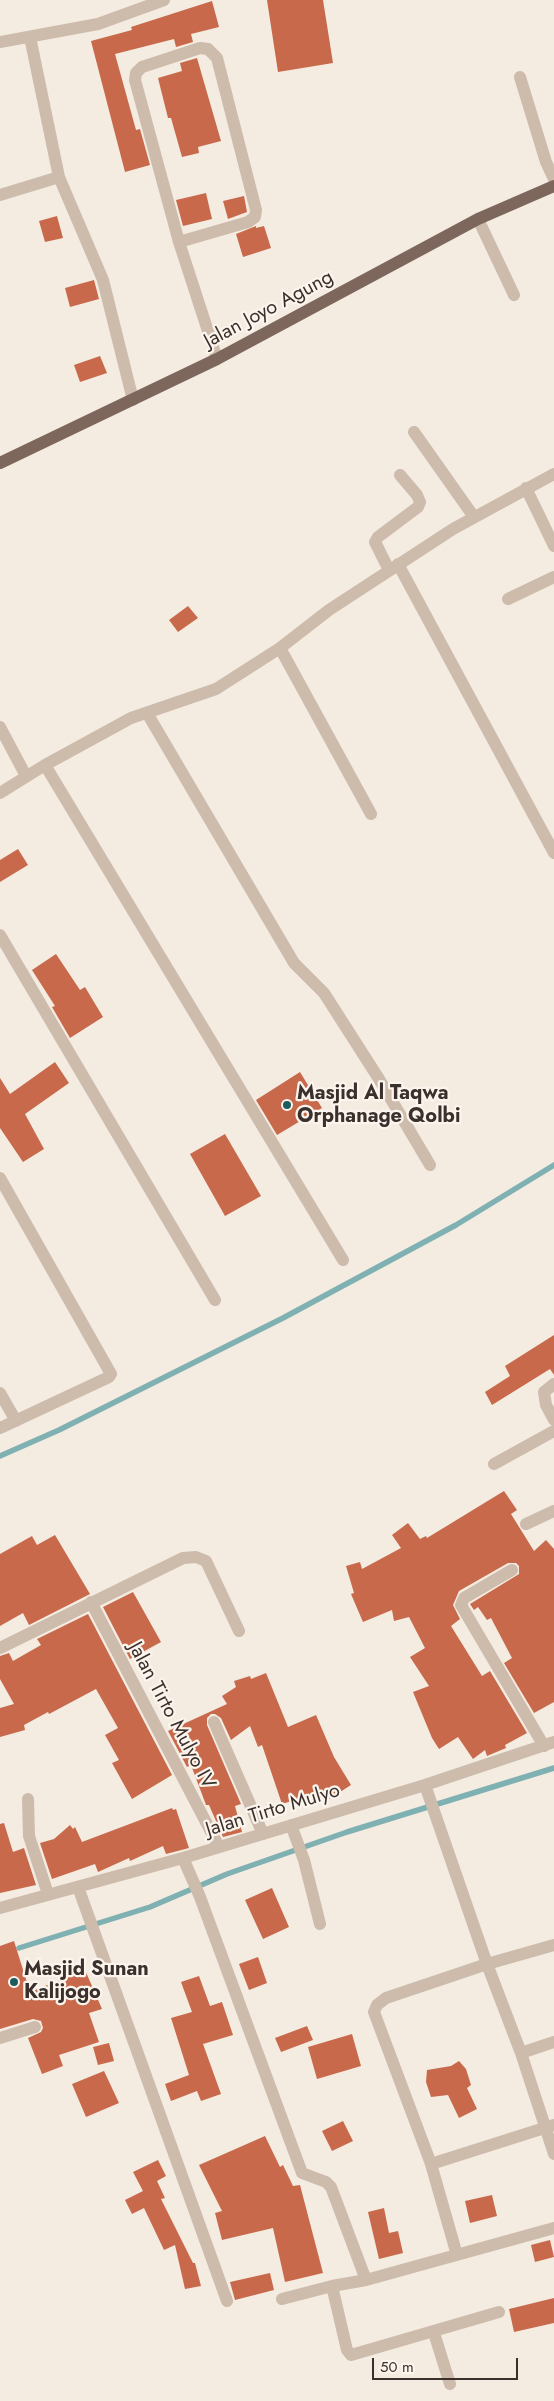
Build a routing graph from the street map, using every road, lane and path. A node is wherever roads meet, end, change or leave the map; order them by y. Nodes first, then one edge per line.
1 (163, 0) edge
2 (30, 37) junction
3 (0, 42) edge
4 (520, 77) dead end
5 (59, 177) junction
6 (554, 179) edge
7 (554, 186) edge
8 (0, 195) edge
9 (478, 219) junction
10 (179, 242) junction
11 (514, 295) dead end
12 (217, 358) junction
13 (133, 400) junction
14 (414, 432) dead end
15 (0, 463) edge
16 (554, 474) edge
17 (400, 475) dead end
18 (526, 488) junction
19 (474, 517) junction
20 (554, 546) edge
21 (394, 567) junction
22 (554, 577) edge
23 (508, 598) dead end
24 (280, 648) junction
25 (147, 713) junction
26 (0, 727) edge
27 (45, 765) junction
28 (26, 776) junction
29 (0, 793) edge
30 (371, 814) dead end
31 (554, 852) edge
32 (0, 935) edge
33 (430, 1165) dead end
34 (0, 1178) edge
35 (343, 1260) dead end
36 (216, 1300) dead end
37 (554, 1384) edge
38 (0, 1394) edge
39 (554, 1420) edge
40 (16, 1421) junction
41 (0, 1428) edge
42 (554, 1431) edge
43 (494, 1464) dead end
44 (554, 1510) edge
45 (526, 1524) dead end
46 (512, 1570) dead end
47 (91, 1602) junction
48 (239, 1630) dead end
49 (0, 1648) edge
50 (214, 1722) dead end
51 (549, 1744) edge
52 (425, 1785) junction
53 (28, 1799) dead end
54 (291, 1826) junction
55 (263, 1834) junction
56 (219, 1847) junction
57 (183, 1858) junction
58 (78, 1887) junction
59 (48, 1894) junction
60 (0, 1908) edge
61 (320, 1924) dead end
62 (554, 1945) edge
63 (487, 1964) junction
64 (36, 2027) dead end
65 (0, 2038) edge
66 (554, 2042) edge
67 (521, 2052) junction
68 (550, 2127) edge
69 (554, 2154) edge
70 (431, 2164) junction
71 (554, 2228) edge
72 (457, 2255) junction
73 (366, 2280) junction
74 (332, 2286) junction
75 (282, 2299) dead end
76 (227, 2301) dead end
77 (499, 2312) dead end
78 (434, 2333) junction
79 (450, 2384) dead end

1 - 2 street
2 - 3 street
2 - 5 street
4 - 6 street
5 - 8 street
5 - 13 street
7 - 9 main road, Jalan Joyo Agung
9 - 11 street
9 - 12 main road, Jalan Joyo Agung
10 - 10 street
10 - 12 street
12 - 13 main road, Jalan Joyo Agung
13 - 15 main road, Jalan Joyo Agung
14 - 19 street
16 - 18 street
17 - 21 street
18 - 19 street
18 - 20 street
19 - 21 street
21 - 24 street
21 - 31 street
22 - 23 street
24 - 25 street
24 - 30 street
25 - 27 street
25 - 33 street
26 - 28 street
27 - 28 street
27 - 35 street
28 - 29 street
32 - 36 street
34 - 40 street
37 - 39 street
38 - 40 street
40 - 41 street
42 - 43 street
44 - 45 street
46 - 51 street
47 - 48 street
47 - 49 street
47 - 56 street, Jalan Tirto Mulyo IV
50 - 55 street
51 - 52 street, Jalan Tirto Mulyo
52 - 54 street, Jalan Tirto Mulyo
52 - 63 street
53 - 59 street
54 - 55 street, Jalan Tirto Mulyo
54 - 61 street
55 - 56 street, Jalan Tirto Mulyo
56 - 57 street, Jalan Tirto Mulyo
57 - 58 street, Jalan Tirto Mulyo
57 - 73 street
58 - 59 street, Jalan Tirto Mulyo
58 - 76 street
59 - 60 street, Jalan Tirto Mulyo
62 - 63 street
63 - 67 street
63 - 70 street
64 - 65 street
66 - 67 street
67 - 68 street
68 - 69 street
68 - 70 street
70 - 72 street
71 - 72 street
72 - 73 street
73 - 74 street
74 - 75 street
74 - 78 street
77 - 78 street
78 - 79 street

